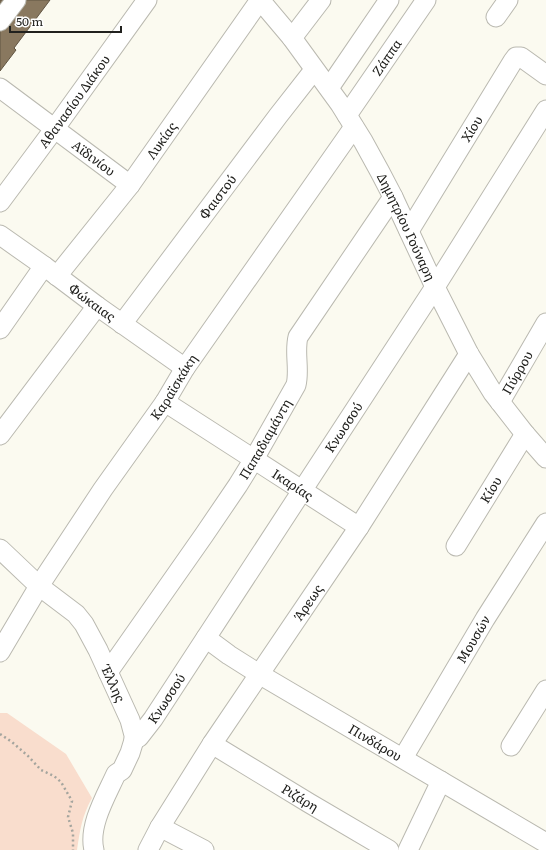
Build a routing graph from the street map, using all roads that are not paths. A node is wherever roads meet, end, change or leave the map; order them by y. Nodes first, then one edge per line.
1 (16, 0) edge
2 (147, 0) edge
3 (260, 0) edge
4 (321, 0) edge
5 (389, 0) edge
6 (426, 0) edge
7 (508, 0) edge
8 (496, 17) dead end
9 (0, 21) edge
10 (292, 38) junction
11 (314, 70) junction
12 (546, 75) edge
13 (0, 88) edge
14 (329, 88) junction
15 (546, 110) edge
16 (351, 121) junction
17 (55, 128) junction
18 (130, 184) junction
19 (392, 197) junction
20 (0, 202) edge
21 (409, 231) junction
22 (0, 235) edge
23 (51, 271) junction
24 (435, 288) junction
25 (96, 306) junction
26 (546, 323) edge
27 (122, 324) junction
28 (0, 329) edge
29 (469, 354) junction
30 (185, 368) junction
31 (165, 402) junction
32 (500, 402) junction
33 (525, 434) junction
34 (0, 435) edge
35 (546, 458) edge
36 (254, 459) junction
37 (302, 490) junction
38 (546, 523) edge
39 (359, 527) junction
40 (456, 546) dead end
41 (0, 549) edge
42 (39, 586) junction
43 (206, 638) junction
44 (0, 652) edge
45 (108, 672) junction
46 (260, 674) junction
47 (546, 690) edge
48 (134, 740) junction
49 (212, 744) junction
50 (511, 746) dead end
51 (403, 758) junction
52 (441, 781) junction
53 (160, 827) junction
54 (546, 843) edge
55 (94, 850) edge
56 (148, 850) edge
57 (204, 850) edge
58 (389, 850) edge
59 (408, 850) edge

1 - 9 street
2 - 17 street, Αθανασίου Διάκου
3 - 10 street, Δημητρίου Γούναρη
3 - 18 street, Λυκίας
4 - 10 street
5 - 14 street
6 - 16 street, Ζάππα
7 - 8 street
10 - 11 street, Δημητρίου Γούναρη
11 - 14 street, Δημητρίου Γούναρη
11 - 27 street, Φαιστού
12 - 21 street, Χίου
13 - 17 street, Αϊδινίου
14 - 16 street, Δημητρίου Γούναρη
15 - 24 street, Κνωσσού
16 - 19 street, Δημητρίου Γούναρη
16 - 30 street, Καραϊσκάκη
17 - 18 street, Αϊδινίου
17 - 20 street, Αθανασίου Διάκου
18 - 23 street, Λυκίας
19 - 21 street, Δημητρίου Γούναρη
19 - 36 street, Παπαδιαμάντη
21 - 24 street, Δημητρίου Γούναρη
22 - 23 street, Φώκαιας
23 - 25 street, Φώκαιας
23 - 28 street, Λυκίας
24 - 29 street, Δημητρίου Γούναρη
24 - 37 street, Κνωσσού
25 - 27 street, Φώκαιας
25 - 34 street
26 - 32 street, Πύρρου
27 - 30 street, Φώκαιας
29 - 32 street, Δημητρίου Γούναρη
29 - 39 street, Άρεως
30 - 31 street, Καραϊσκάκη
31 - 36 street, Ικαρίας
31 - 42 street, Καραϊσκάκη
32 - 33 street, Δημητρίου Γούναρη
33 - 35 street, Δημητρίου Γούναρη
33 - 40 street, Κίου
36 - 37 street, Ικαρίας
36 - 45 street, Παπαδιαμάντη
37 - 39 street, Ικαρίας
37 - 43 street, Κνωσσού
38 - 51 street, Μουσών
39 - 46 street, Άρεως
41 - 42 street, Έλλης
42 - 44 street, Καραϊσκάκη
42 - 45 street, Έλλης
43 - 46 street, Πινδάρου
43 - 48 street, Κνωσσού
45 - 48 street, Έλλης
46 - 49 street, Άρεως
46 - 51 street, Πινδάρου
47 - 50 street
48 - 55 street
49 - 53 street, Άρεως
49 - 58 street, Ριζάρη
51 - 52 street, Πινδάρου
52 - 54 street, Πινδάρου
52 - 59 street
53 - 56 street, Άρεως
53 - 57 street

